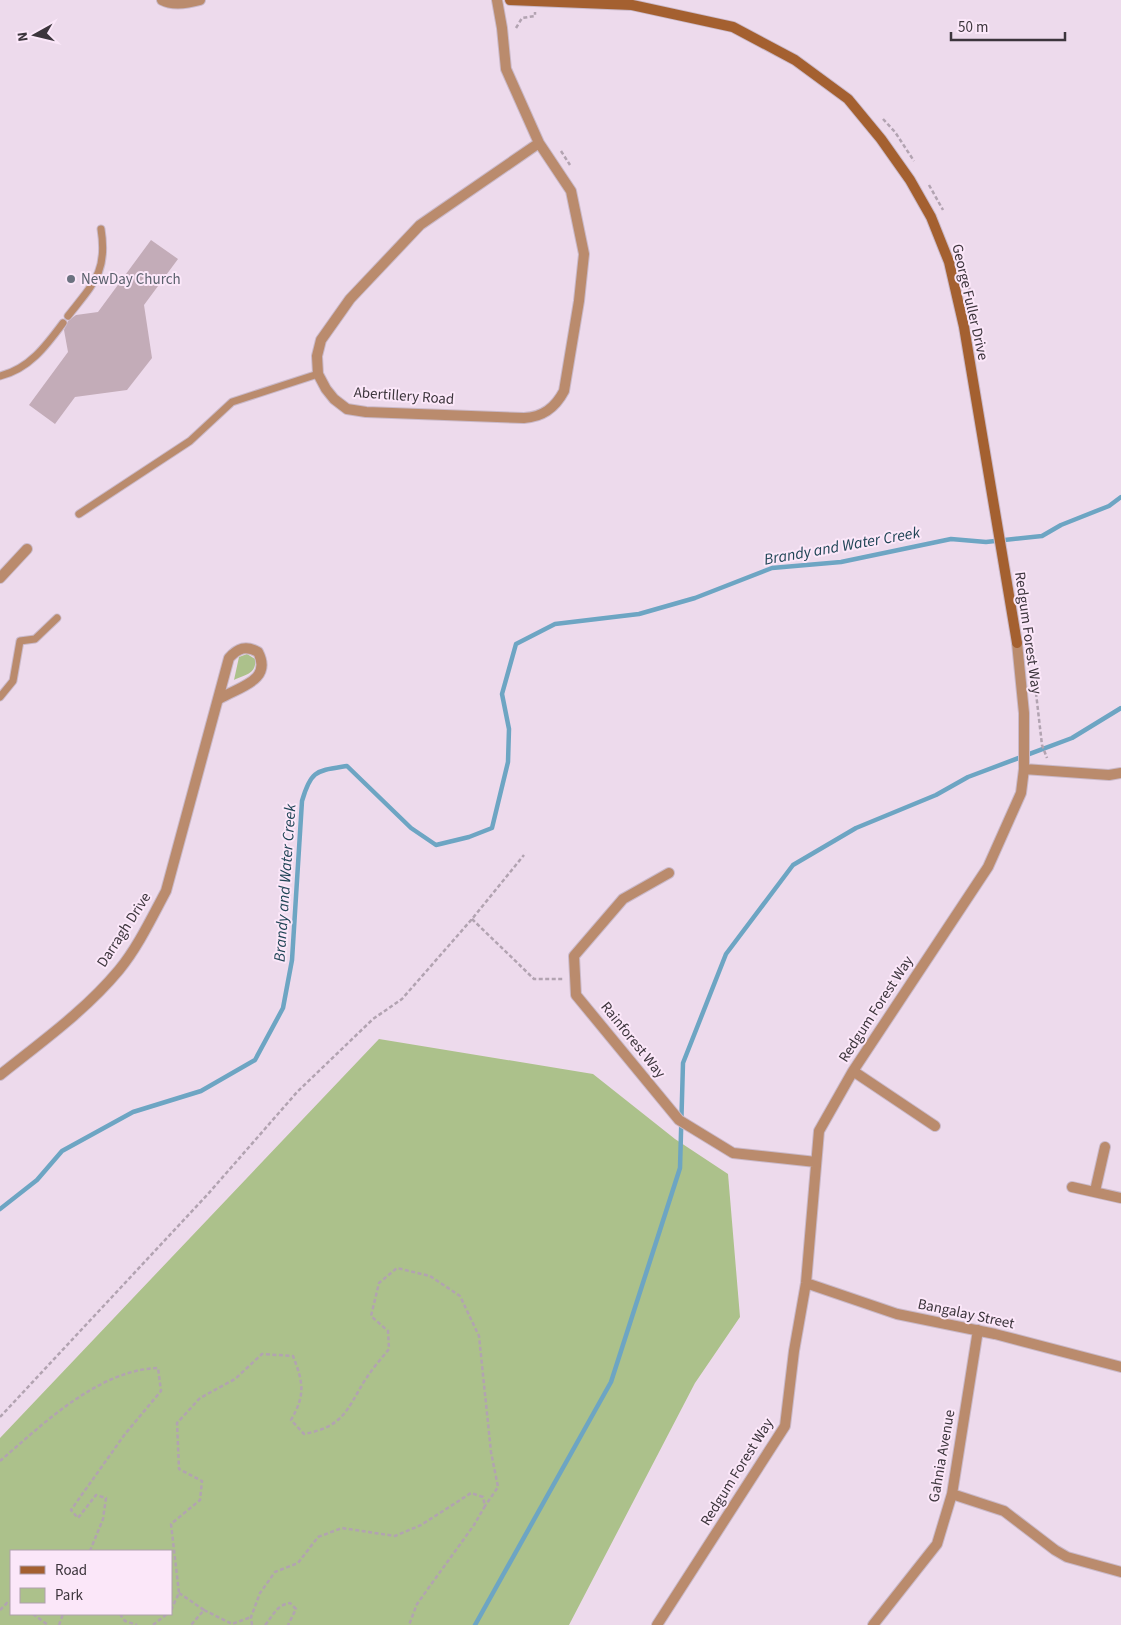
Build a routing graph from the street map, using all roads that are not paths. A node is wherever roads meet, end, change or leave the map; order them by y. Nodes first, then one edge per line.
1 (162, 0) edge
2 (200, 0) edge
3 (497, 0) edge
4 (510, 0) edge
5 (533, 0) edge
6 (539, 143) junction
7 (101, 229) dead end
8 (68, 316) dead end
9 (63, 323) dead end
10 (318, 374) junction
11 (0, 376) edge
12 (974, 391) joint
13 (79, 514) dead end
14 (27, 549) dead end
15 (0, 578) edge
16 (57, 618) dead end
17 (0, 697) edge
18 (219, 699) junction
19 (1024, 769) junction
20 (1121, 772) edge
21 (669, 873) dead end
22 (853, 1071) junction
23 (0, 1074) edge
24 (935, 1126) dead end
25 (1104, 1147) dead end
26 (816, 1162) junction
27 (1072, 1186) dead end
28 (1095, 1191) junction
29 (1121, 1198) edge
30 (806, 1283) junction
31 (978, 1330) junction
32 (1121, 1367) edge
33 (952, 1494) junction
34 (1121, 1572) edge
35 (657, 1625) edge
36 (873, 1625) edge

1 - 2 street
3 - 6 street, Abertillery Road
4 - 5 street, George Fuller Drive
5 - 12 street, George Fuller Drive
6 - 10 street
6 - 10 street, Abertillery Road
7 - 8 lane
9 - 11 lane
10 - 13 lane
12 - 19 street, Redgum Forest Way
14 - 15 street
16 - 17 lane
18 - 18 street, Darragh Drive
18 - 23 street, Darragh Drive
19 - 20 street
19 - 22 street, Redgum Forest Way
21 - 26 street, Rainforest Way
22 - 24 street
22 - 26 street, Redgum Forest Way
25 - 28 street
26 - 30 street, Redgum Forest Way
27 - 28 street
28 - 29 street
30 - 31 street, Bangalay Street
30 - 35 street, Redgum Forest Way
31 - 32 street, Bangalay Street
31 - 33 street, Gahnia Avenue
33 - 34 street
33 - 36 street, Gahnia Avenue

